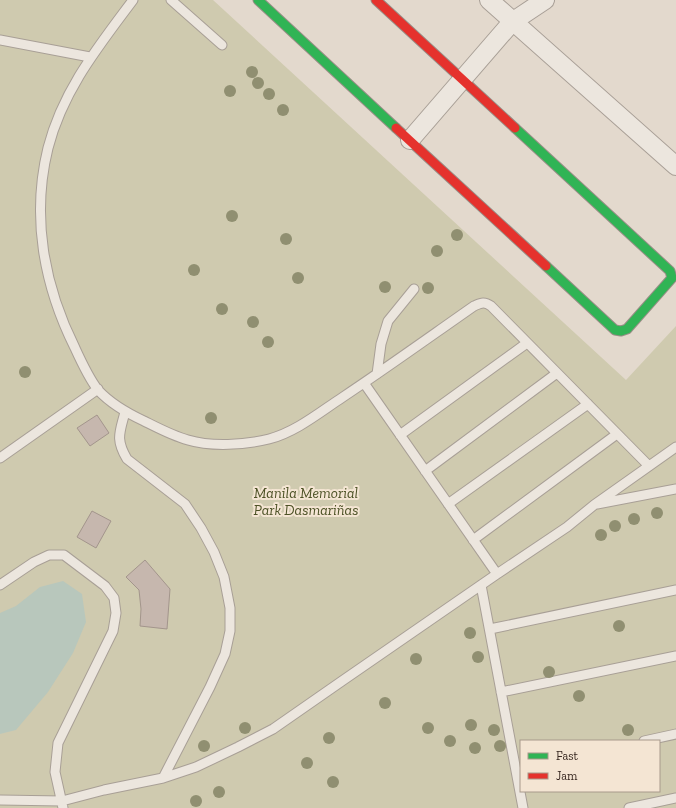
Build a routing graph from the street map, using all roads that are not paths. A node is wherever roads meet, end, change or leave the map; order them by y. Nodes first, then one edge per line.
1 (133, 0) edge
2 (171, 0) edge
3 (258, 0) edge
4 (376, 0) edge
5 (489, 0) edge
6 (544, 0) edge
7 (512, 22) junction
8 (0, 40) edge
9 (222, 45) dead end
10 (90, 57) junction
11 (462, 80) junction
12 (410, 140) junction
13 (676, 166) edge
14 (414, 289) dead end
15 (527, 343) junction
16 (557, 373) junction
17 (377, 374) junction
18 (364, 383) junction
19 (98, 389) junction
20 (588, 404) junction
21 (125, 412) junction
22 (617, 434) junction
23 (400, 435) junction
24 (676, 447) edge
25 (0, 458) edge
26 (649, 466) junction
27 (425, 471) junction
28 (676, 489) edge
29 (448, 504) junction
30 (594, 505) junction
31 (473, 540) junction
32 (496, 574) junction
33 (0, 585) edge
34 (481, 585) junction
35 (676, 590) edge
36 (490, 629) junction
37 (676, 656) edge
38 (501, 692) junction
39 (676, 734) edge
40 (649, 740) edge
41 (518, 767) edge
42 (163, 778) junction
43 (520, 788) edge
44 (520, 792) edge
45 (676, 798) edge
46 (0, 800) edge
47 (63, 805) edge
48 (522, 808) edge
49 (629, 808) edge

1 - 10 lane
2 - 9 lane
3 - 12 street
4 - 11 street
5 - 7 street
6 - 7 street
7 - 11 street
7 - 13 street
8 - 10 lane
10 - 19 lane
11 - 12 street
11 - 12 street
14 - 17 lane
15 - 16 lane
15 - 17 lane
15 - 23 lane
16 - 20 lane
16 - 27 lane
17 - 18 lane
18 - 21 lane
18 - 23 lane
19 - 21 lane
19 - 25 lane
20 - 22 lane
20 - 29 lane
21 - 42 lane
22 - 26 lane
22 - 31 lane
23 - 27 lane
24 - 26 lane
26 - 30 lane
27 - 29 lane
28 - 30 lane
29 - 31 lane
30 - 32 lane
31 - 32 lane
32 - 34 lane
33 - 47 lane
34 - 36 lane
34 - 42 lane
35 - 36 lane
36 - 38 lane
37 - 38 lane
38 - 41 lane
39 - 40 lane
41 - 43 lane
42 - 47 lane
44 - 48 lane
45 - 49 lane
46 - 47 lane

